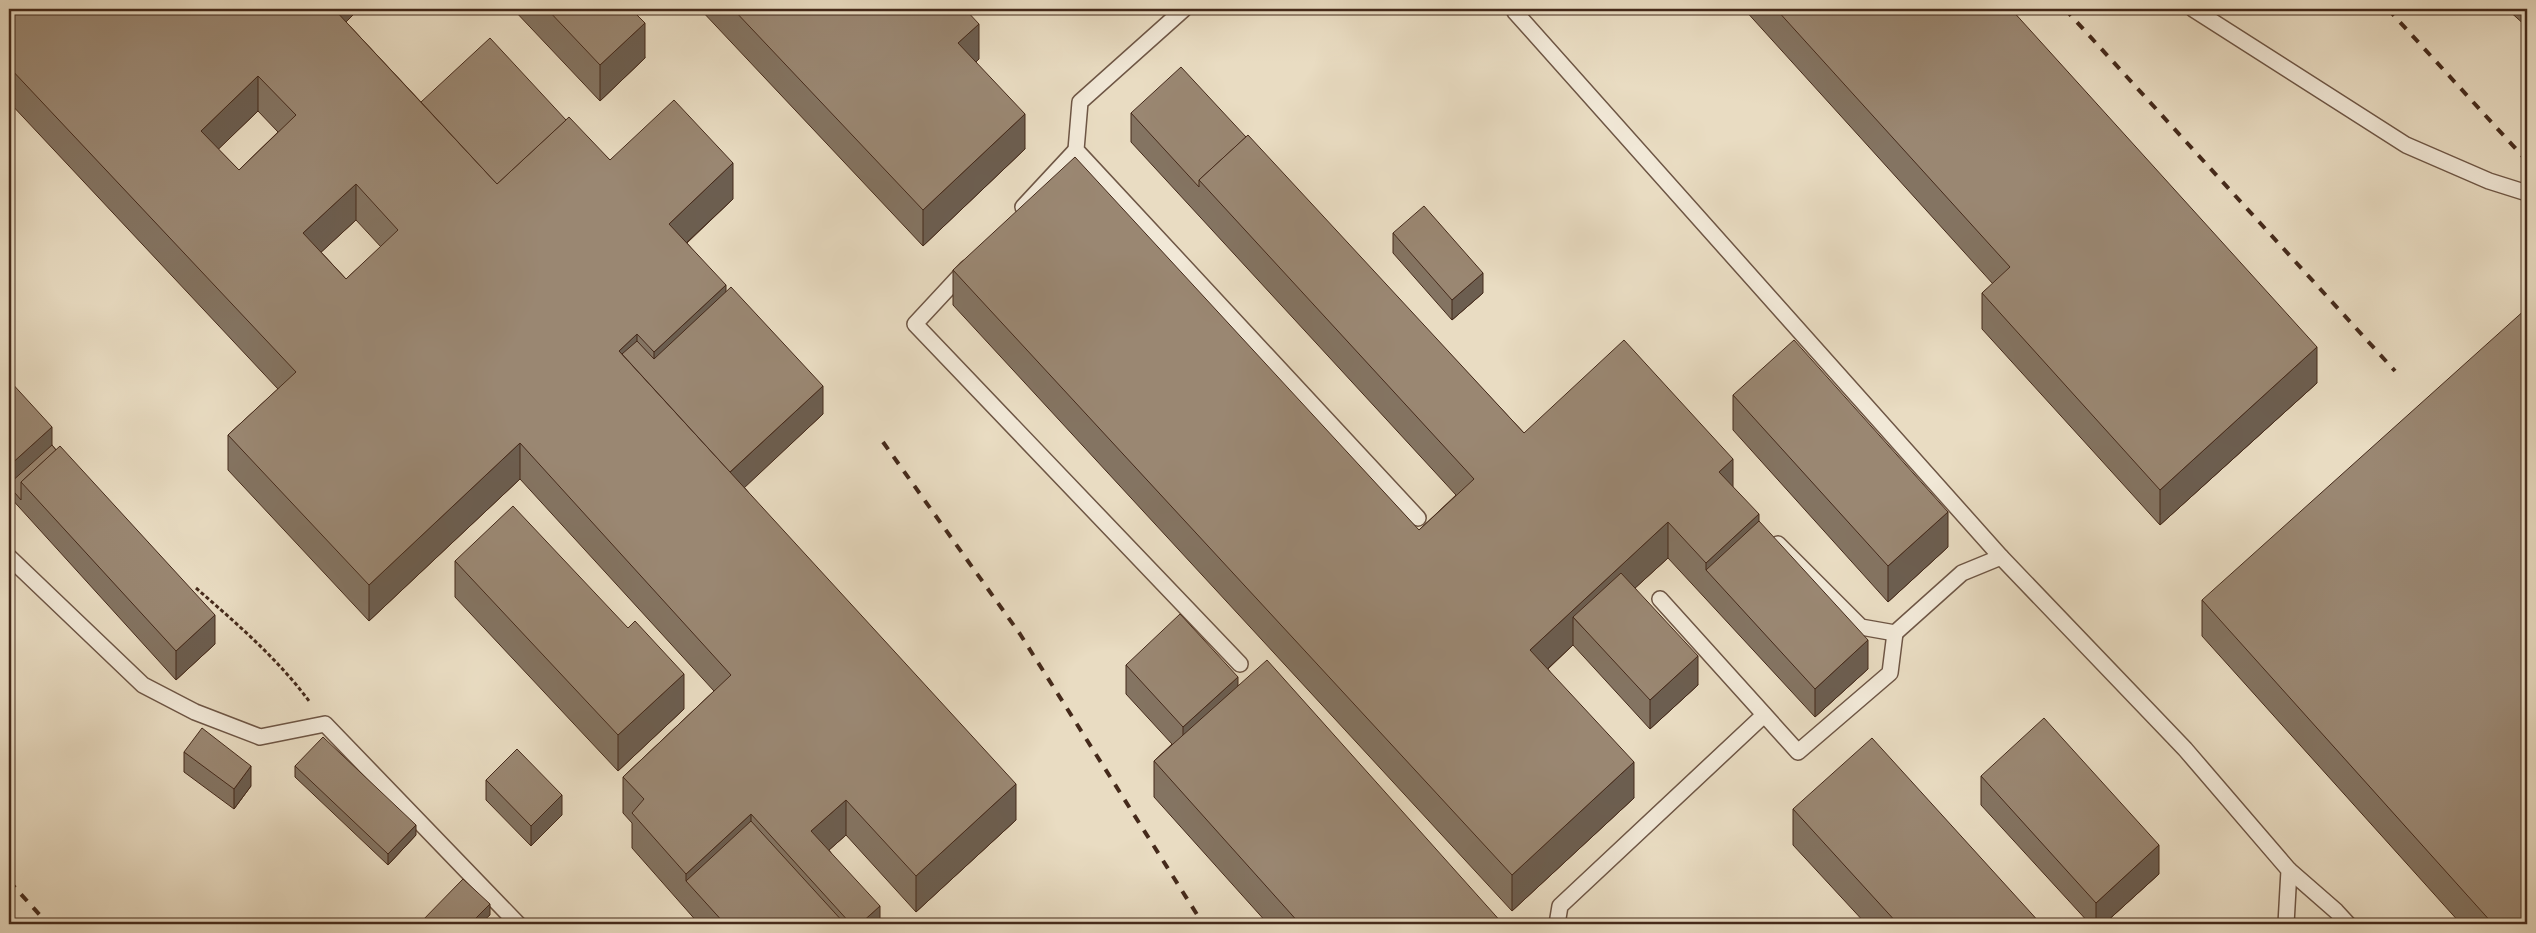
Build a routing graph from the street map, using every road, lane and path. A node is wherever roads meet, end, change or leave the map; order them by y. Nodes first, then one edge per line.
1 (1184, 9) edge
2 (2193, 9) edge
3 (1516, 10) edge
4 (1076, 150) junction
5 (2527, 193) edge
6 (1016, 215) edge
7 (976, 258) edge
8 (1418, 518) dead end
9 (1768, 534) edge
10 (9, 557) edge
11 (2001, 557) junction
12 (196, 588) dead end
13 (1660, 599) dead end
14 (1895, 633) junction
15 (1240, 664) dead end
16 (1764, 715) junction
17 (325, 724) junction
18 (2289, 870) junction
19 (518, 924) edge
20 (1557, 924) edge
21 (2286, 924) edge
22 (2348, 924) edge

1 - 4 lane
2 - 5 lane
3 - 11 lane
4 - 6 lane
4 - 8 lane
7 - 15 lane
9 - 14 lane
10 - 17 lane
11 - 14 lane
11 - 18 lane
12 - 17 path
13 - 16 lane
14 - 16 lane
16 - 20 lane
17 - 19 lane
18 - 21 lane
18 - 22 lane

